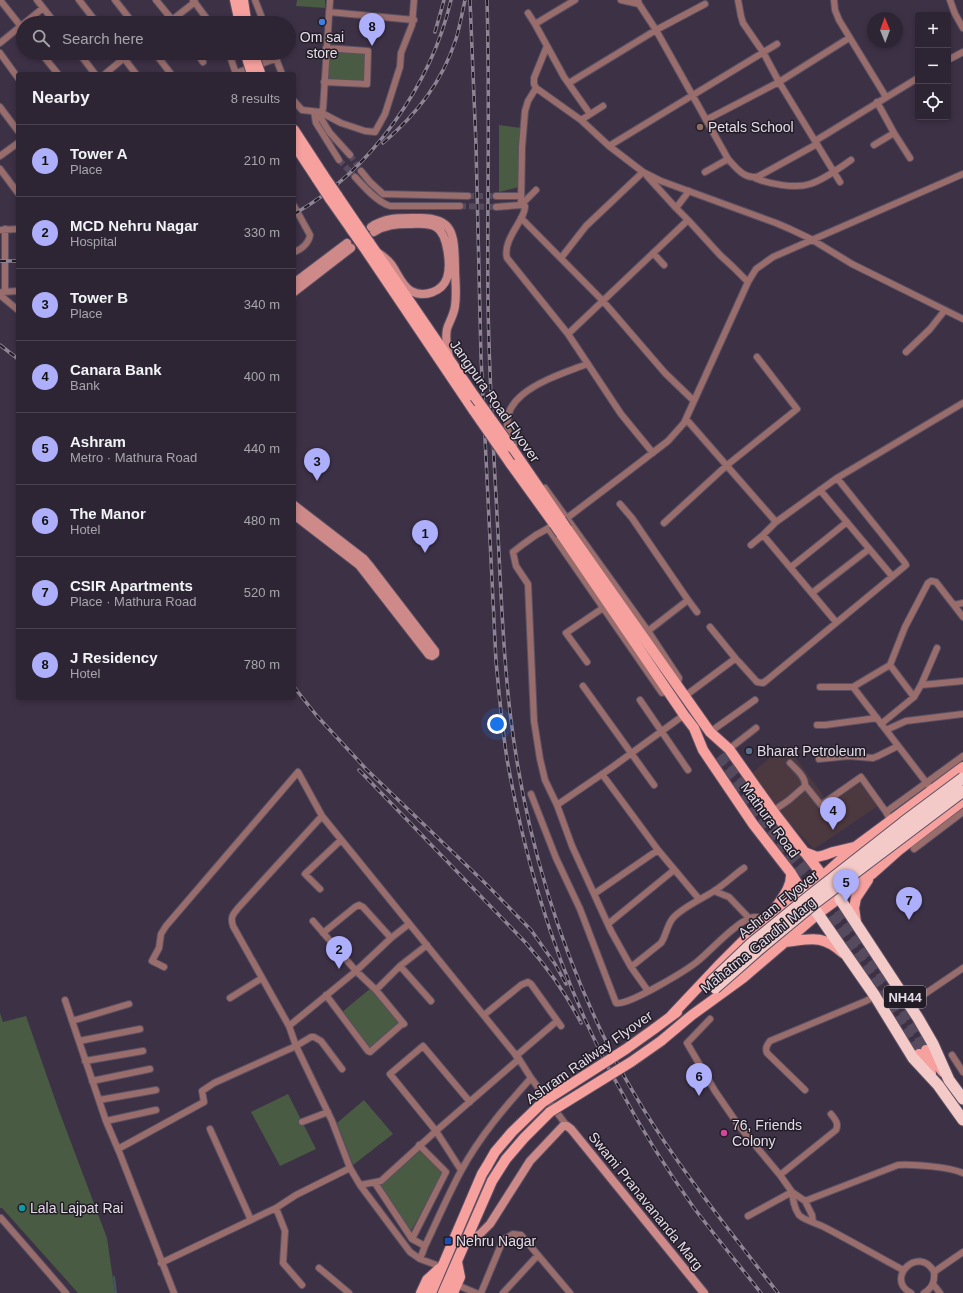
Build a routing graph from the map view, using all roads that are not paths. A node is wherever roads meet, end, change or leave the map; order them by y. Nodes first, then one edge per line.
1 (0, 0) edge
2 (37, 0) edge
3 (79, 0) edge
4 (115, 0) edge
5 (156, 0) edge
6 (235, 0) edge
7 (243, 0) edge
8 (255, 0) edge
9 (330, 0) edge
10 (414, 0) edge
11 (575, 0) edge
12 (621, 0) edge
13 (738, 0) edge
14 (834, 0) edge
15 (950, 0) edge
16 (194, 1) edge
17 (639, 2) edge
18 (705, 4) dead end
19 (43, 8) junction
20 (329, 12) junction
21 (528, 13) dead end
22 (34, 16) edge
23 (49, 16) edge
24 (91, 16) edge
25 (128, 16) edge
26 (167, 16) edge
27 (178, 16) edge
28 (205, 16) edge
29 (238, 16) edge
30 (246, 16) edge
31 (261, 16) edge
32 (16, 20) edge
33 (414, 20) junction
34 (535, 24) junction
35 (963, 28) edge
36 (656, 30) junction
37 (16, 31) edge
38 (849, 38) junction
39 (0, 43) edge
40 (778, 44) dead end
41 (547, 46) junction
42 (326, 48) junction
43 (763, 52) junction
44 (963, 52) edge
45 (0, 53) edge
46 (951, 58) edge
47 (47, 60) edge
48 (84, 60) edge
49 (118, 60) edge
50 (125, 60) edge
51 (160, 60) edge
52 (231, 60) edge
53 (248, 60) edge
54 (256, 60) edge
55 (266, 60) edge
56 (277, 60) edge
57 (169, 71) edge
58 (56, 72) edge
59 (93, 72) edge
60 (106, 72) edge
61 (134, 72) edge
62 (235, 72) edge
63 (240, 72) edge
64 (251, 72) edge
65 (260, 72) edge
66 (281, 72) edge
67 (16, 75) edge
68 (915, 80) edge
69 (324, 82) junction
70 (779, 82) junction
71 (569, 83) junction
72 (536, 88) junction
73 (692, 96) junction
74 (886, 97) junction
75 (878, 102) junction
76 (296, 104) edge
77 (603, 106) dead end
78 (0, 107) edge
79 (317, 112) junction
80 (590, 114) junction
81 (581, 120) junction
82 (706, 120) junction
83 (16, 128) edge
84 (296, 133) edge
85 (894, 133) junction
86 (816, 143) junction
87 (16, 144) edge
88 (874, 145) dead end
89 (609, 146) junction
90 (296, 147) edge
91 (350, 155) tunnel mouth
92 (0, 156) edge
93 (910, 158) dead end
94 (728, 159) junction
95 (339, 160) tunnel mouth
96 (851, 160) dead end
97 (0, 169) edge
98 (361, 171) tunnel mouth
99 (643, 172) junction
100 (704, 172) dead end
101 (834, 172) junction
102 (963, 174) edge
103 (355, 177) tunnel mouth
104 (755, 178) junction
105 (840, 182) dead end
106 (16, 190) edge
107 (536, 190) dead end
108 (689, 191) junction
109 (468, 196) tunnel mouth
110 (496, 196) tunnel mouth
111 (521, 196) junction
112 (521, 205) junction
113 (460, 206) tunnel mouth
114 (496, 207) tunnel mouth
115 (676, 208) junction
116 (296, 210) edge
117 (521, 218) junction
118 (688, 220) junction
119 (440, 225) junction
120 (16, 229) edge
121 (2, 230) edge
122 (372, 230) dead end
123 (811, 239) junction
124 (296, 251) edge
125 (375, 251) junction
126 (653, 253) junction
127 (561, 258) junction
128 (664, 265) dead end
129 (296, 282) edge
130 (748, 282) junction
131 (296, 290) edge
132 (16, 291) edge
133 (2, 293) edge
134 (603, 301) junction
135 (16, 308) edge
136 (945, 310) junction
137 (963, 319) edge
138 (568, 334) junction
139 (906, 352) dead end
140 (757, 357) dead end
141 (450, 361) junction
142 (587, 364) junction
143 (694, 401) junction
144 (963, 403) edge
145 (686, 419) junction
146 (653, 453) junction
147 (726, 466) junction
148 (837, 478) junction
149 (820, 490) junction
150 (620, 504) dead end
151 (296, 507) edge
152 (296, 517) edge
153 (567, 518) junction
154 (776, 522) junction
155 (847, 522) junction
156 (664, 523) dead end
157 (548, 528) junction
158 (763, 535) junction
159 (751, 545) dead end
160 (869, 549) junction
161 (791, 567) junction
162 (892, 576) junction
163 (812, 593) junction
164 (688, 600) junction
165 (963, 604) edge
166 (954, 605) junction
167 (603, 608) junction
168 (697, 612) dead end
169 (963, 616) edge
170 (836, 622) junction
171 (710, 627) dead end
172 (648, 631) junction
173 (937, 648) dead end
174 (736, 659) junction
175 (586, 662) dead end
176 (890, 665) junction
177 (963, 681) edge
178 (675, 682) junction
179 (921, 685) junction
180 (584, 686) dead end
181 (820, 687) dead end
182 (852, 687) junction
183 (666, 688) junction
184 (685, 696) junction
185 (914, 697) junction
186 (640, 700) dead end
187 (755, 700) dead end
188 (963, 714) edge
189 (684, 715) junction
190 (877, 718) junction
191 (881, 724) junction
192 (817, 725) dead end
193 (694, 728) junction
194 (756, 728) dead end
195 (886, 730) junction
196 (660, 731) junction
197 (710, 732) junction
198 (898, 746) junction
199 (631, 753) junction
200 (723, 753) junction
201 (963, 756) edge
202 (819, 759) dead end
203 (790, 763) dead end
204 (963, 767) edge
205 (688, 770) dead end
206 (602, 774) junction
207 (963, 778) edge
208 (654, 785) dead end
209 (805, 785) junction
210 (929, 787) junction
211 (963, 791) edge
212 (531, 794) dead end
213 (963, 801) edge
214 (557, 804) junction
215 (773, 811) junction
216 (963, 812) edge
217 (322, 816) junction
218 (886, 820) junction
219 (341, 840) junction
220 (855, 847) junction
221 (914, 849) dead end
222 (658, 850) junction
223 (900, 850) junction
224 (804, 852) junction
225 (744, 868) dead end
226 (674, 870) junction
227 (791, 873) junction
228 (872, 874) junction
229 (823, 876) junction
230 (320, 889) dead end
231 (714, 891) junction
232 (802, 891) junction
233 (594, 894) junction
234 (699, 899) junction
235 (840, 899) junction
236 (819, 913) junction
237 (769, 916) junction
238 (749, 918) junction
239 (313, 921) dead end
240 (856, 922) junction
241 (409, 924) junction
242 (608, 924) junction
243 (323, 933) junction
244 (391, 938) junction
245 (785, 942) junction
246 (427, 945) junction
247 (850, 960) junction
248 (400, 966) junction
249 (164, 967) dead end
250 (631, 967) junction
251 (963, 968) edge
252 (356, 971) junction
253 (262, 978) junction
254 (712, 985) junction
255 (376, 990) junction
256 (648, 991) junction
257 (326, 995) junction
258 (875, 996) junction
259 (230, 998) dead end
260 (65, 1000) dead end
261 (431, 1001) dead end
262 (129, 1004) dead end
263 (910, 1004) junction
264 (484, 1015) junction
265 (692, 1015) junction
266 (671, 1016) junction
267 (710, 1019) dead end
268 (72, 1021) junction
269 (289, 1026) junction
270 (140, 1029) dead end
271 (79, 1041) junction
272 (296, 1046) junction
273 (143, 1051) dead end
274 (952, 1055) dead end
275 (518, 1057) junction
276 (85, 1061) junction
277 (150, 1069) dead end
278 (342, 1069) dead end
279 (963, 1072) edge
280 (531, 1078) junction
281 (949, 1080) junction
282 (92, 1081) junction
283 (938, 1085) junction
284 (156, 1090) dead end
285 (805, 1090) dead end
286 (963, 1098) edge
287 (99, 1100) junction
288 (470, 1102) junction
289 (156, 1110) dead end
290 (328, 1112) junction
291 (831, 1114) dead end
292 (963, 1120) edge
293 (106, 1121) junction
294 (302, 1122) dead end
295 (567, 1126) junction
296 (210, 1129) dead end
297 (436, 1131) junction
298 (419, 1145) junction
299 (118, 1149) junction
300 (350, 1168) junction
301 (461, 1170) junction
302 (963, 1173) edge
303 (780, 1175) junction
304 (375, 1183) junction
305 (360, 1185) junction
306 (792, 1192) junction
307 (805, 1201) junction
308 (276, 1208) junction
309 (748, 1216) dead end
310 (0, 1219) edge
311 (251, 1220) junction
312 (813, 1222) junction
313 (412, 1239) junction
314 (465, 1242) junction
315 (424, 1246) junction
316 (963, 1252) edge
317 (538, 1255) junction
318 (420, 1259) junction
319 (457, 1262) junction
320 (161, 1263) junction
321 (442, 1267) junction
322 (319, 1268) dead end
323 (903, 1270) junction
324 (934, 1272) junction
325 (933, 1284) junction
326 (302, 1285) dead end
327 (455, 1289) edge
328 (432, 1291) edge
329 (566, 1292) edge
330 (66, 1293) edge
331 (174, 1293) edge
332 (349, 1293) edge
333 (421, 1293) edge
334 (443, 1293) edge
335 (476, 1293) edge
336 (480, 1293) edge
337 (503, 1293) edge
338 (704, 1293) edge
339 (911, 1293) edge
340 (924, 1293) edge
341 (940, 1293) edge

1 - 32 street
2 - 19 street
3 - 24 street
4 - 25 street
5 - 26 street
6 - 29 main road
7 - 30 main road
8 - 31 street
9 - 20 street
10 - 33 street
11 - 34 street
12 - 17 street
13 - 43 street
14 - 38 street
15 - 35 street
16 - 27 street
16 - 28 street
17 - 36 street
18 - 36 street
19 - 22 street
19 - 23 street
20 - 33 street
20 - 42 street
21 - 34 street
33 - 79 street
34 - 41 street
36 - 71 street
36 - 73 street
37 - 39 street
38 - 70 street
38 - 74 street
40 - 43 street
41 - 71 street
41 - 72 street
42 - 69 street
42 - 69 street
43 - 70 street
43 - 73 street
44 - 46 street
45 - 67 street
47 - 58 street
48 - 59 street
49 - 60 street
50 - 61 street
51 - 57 street
52 - 62 street
53 - 64 main road, bridge
54 - 65 main road, bridge
55 - 63 street
56 - 66 street
68 - 74 street
69 - 79 street
70 - 82 street
70 - 86 street
71 - 80 street
72 - 81 street
72 - 111 street
73 - 82 street
73 - 89 street
74 - 75 street
75 - 85 street
75 - 86 street
76 - 79 street
77 - 80 street
78 - 83 street
79 - 91 street
79 - 95 street
80 - 81 street
81 - 89 street
82 - 94 street
84 - 125 main road, Jangpura Road Flyover, bridge
85 - 88 street
85 - 93 street
86 - 101 street
86 - 104 street
87 - 92 street
89 - 99 street
90 - 183 main road, Jangpura Road Flyover, bridge
94 - 100 street
94 - 104 street
96 - 101 street
97 - 106 street
98 - 109 street
99 - 108 street
99 - 115 street
99 - 127 street
101 - 104 street
101 - 105 street
102 - 123 street
103 - 113 street
107 - 112 street
108 - 115 street
108 - 123 street
110 - 111 street
111 - 112 street
112 - 114 street
112 - 117 street
115 - 118 street
116 - 124 street
117 - 127 street
117 - 138 street
118 - 126 street
118 - 130 street
119 - 122 main road
119 - 125 main road
119 - 141 main road
120 - 121 street
121 - 133 street
123 - 130 street
123 - 136 street
125 - 141 main road, Jangpura Road Flyover
126 - 128 street
126 - 134 street
127 - 134 street
129 - 131 main road
130 - 143 street
132 - 133 street
133 - 135 street
134 - 138 street
134 - 143 street
136 - 137 street
136 - 139 street
138 - 142 street
140 - 147 street
141 - 178 main road, Jangpura Road Flyover, bridge
142 - 146 street
142 - 153 street
143 - 145 street
144 - 148 street
145 - 146 street
145 - 147 street
146 - 153 street
147 - 154 street
147 - 156 street
148 - 149 street
148 - 162 street
149 - 154 street
149 - 155 street
150 - 164 street
151 - 152 main road
153 - 157 street
153 - 172 street
154 - 158 street
155 - 160 street
155 - 161 street
157 - 167 street
157 - 214 street
158 - 159 street
158 - 161 street
160 - 162 street
160 - 163 street
161 - 163 street
162 - 170 street
163 - 170 street
164 - 168 street
164 - 172 street
165 - 166 street
166 - 169 street
166 - 176 street
167 - 175 street
167 - 183 street
170 - 174 street
171 - 174 street
172 - 178 street
173 - 179 street
174 - 184 street
176 - 182 street
176 - 185 street
177 - 179 street
178 - 184 main road, Mathura Road
179 - 185 street
180 - 199 street
181 - 182 street
182 - 190 street
183 - 189 main road, Mathura Road
184 - 197 main road, Mathura Road
185 - 191 street
186 - 196 street
187 - 197 street
188 - 195 street
189 - 193 main road, Mathura Road
189 - 196 street
190 - 191 street
190 - 192 street
191 - 195 street
193 - 200 main road
193 - 227 main road, Mathura Road
194 - 200 street
195 - 198 street
196 - 199 street
196 - 205 street
197 - 200 main road, Mathura Road
198 - 202 street
198 - 210 street
199 - 206 street
199 - 208 street
200 - 215 main road, Mathura Road
201 - 210 street
203 - 209 street
204 - 210 main road, Mahatma Gandhi Marg
206 - 214 street
206 - 222 street
207 - 254 highway, Ashram Flyover, bridge
209 - 215 street
209 - 218 street
210 - 218 main road, Mahatma Gandhi Marg
211 - 254 highway, Ashram Flyover, bridge
212 - 256 street
213 - 223 main road, Mahatma Gandhi Marg
214 - 233 street
215 - 224 main road, Mathura Road
216 - 221 street
217 - 219 street
217 - 249 street
217 - 253 street
218 - 220 main road, Mahatma Gandhi Marg
218 - 223 main road
219 - 230 street
219 - 241 street
220 - 224 main road
220 - 228 main road
220 - 229 main road, Mahatma Gandhi Marg
222 - 226 street
222 - 233 street
223 - 228 main road, Mahatma Gandhi Marg
224 - 229 main road, Mathura Road
225 - 231 street
226 - 234 street
226 - 242 street
227 - 232 main road, Mathura Road
227 - 237 main road
228 - 235 main road, Mahatma Gandhi Marg
228 - 240 main road
229 - 232 main road, Mahatma Gandhi Marg
229 - 235 main road, Mathura Road / NH44
231 - 234 street
231 - 238 street
232 - 236 highway, Mathura Road / NH44
232 - 237 main road, Mahatma Gandhi Marg
233 - 242 street
234 - 250 street
235 - 236 main road, Mahatma Gandhi Marg
235 - 240 highway, Mathura Road / NH44
236 - 245 main road, Mahatma Gandhi Marg
236 - 247 highway, Mathura Road / NH44
237 - 238 street
237 - 245 main road
237 - 266 main road, Mahatma Gandhi Marg
238 - 256 street
239 - 243 street
240 - 263 highway, Mathura Road / NH44
241 - 244 street
241 - 246 street
242 - 250 street
243 - 244 street
243 - 252 street
244 - 252 street
245 - 247 main road
245 - 265 main road, Mahatma Gandhi Marg
246 - 248 street
246 - 264 street
247 - 258 highway, Mathura Road / NH44
248 - 255 street
248 - 261 street
250 - 256 street
251 - 263 street
252 - 255 street
252 - 257 street
253 - 259 street
253 - 269 street
254 - 265 main road, Mahatma Gandhi Marg
254 - 266 main road, Mahatma Gandhi Marg
255 - 257 street
257 - 269 street
258 - 283 highway, Mathura Road / NH44
258 - 285 street
260 - 268 street
262 - 268 street
263 - 281 highway, Mathura Road / NH44
264 - 275 street
264 - 275 street
265 - 314 main road, Ashram Railway Flyover, bridge
266 - 321 main road, Ashram Railway Flyover, bridge
267 - 303 street
268 - 271 street
269 - 272 street
270 - 271 street
271 - 276 street
272 - 278 street
272 - 290 street
272 - 299 street
273 - 276 street
274 - 279 street
275 - 280 street
275 - 288 street
276 - 282 street
277 - 282 street
280 - 295 street
280 - 301 street
281 - 283 main road
281 - 286 highway, Mathura Road / NH44
282 - 287 street
283 - 292 highway, Mathura Road / NH44
284 - 287 street
287 - 293 street
288 - 297 street
288 - 297 street
289 - 293 street
290 - 294 street
290 - 300 street
291 - 303 street
293 - 299 street
295 - 314 main road
295 - 338 main road, Swami Pranavananda Marg
296 - 311 street
297 - 298 street
297 - 301 street
298 - 304 street
298 - 313 street
299 - 320 street
300 - 305 street
300 - 308 street
301 - 315 street
302 - 307 street
303 - 306 street
304 - 305 street
304 - 313 street
305 - 318 street
306 - 307 street
306 - 309 street
306 - 312 street
307 - 312 street
308 - 311 street
308 - 326 street
310 - 330 street
311 - 320 street
312 - 323 street
313 - 315 street
314 - 319 main road
315 - 318 street
316 - 324 street
317 - 329 street
317 - 336 street
317 - 337 street
318 - 321 street
319 - 327 main road
319 - 334 main road
320 - 331 street
321 - 328 main road, Ashram Railway Flyover
321 - 333 main road
322 - 332 street
323 - 324 street
323 - 339 street
324 - 325 street
325 - 340 street
325 - 341 street
327 - 335 street

